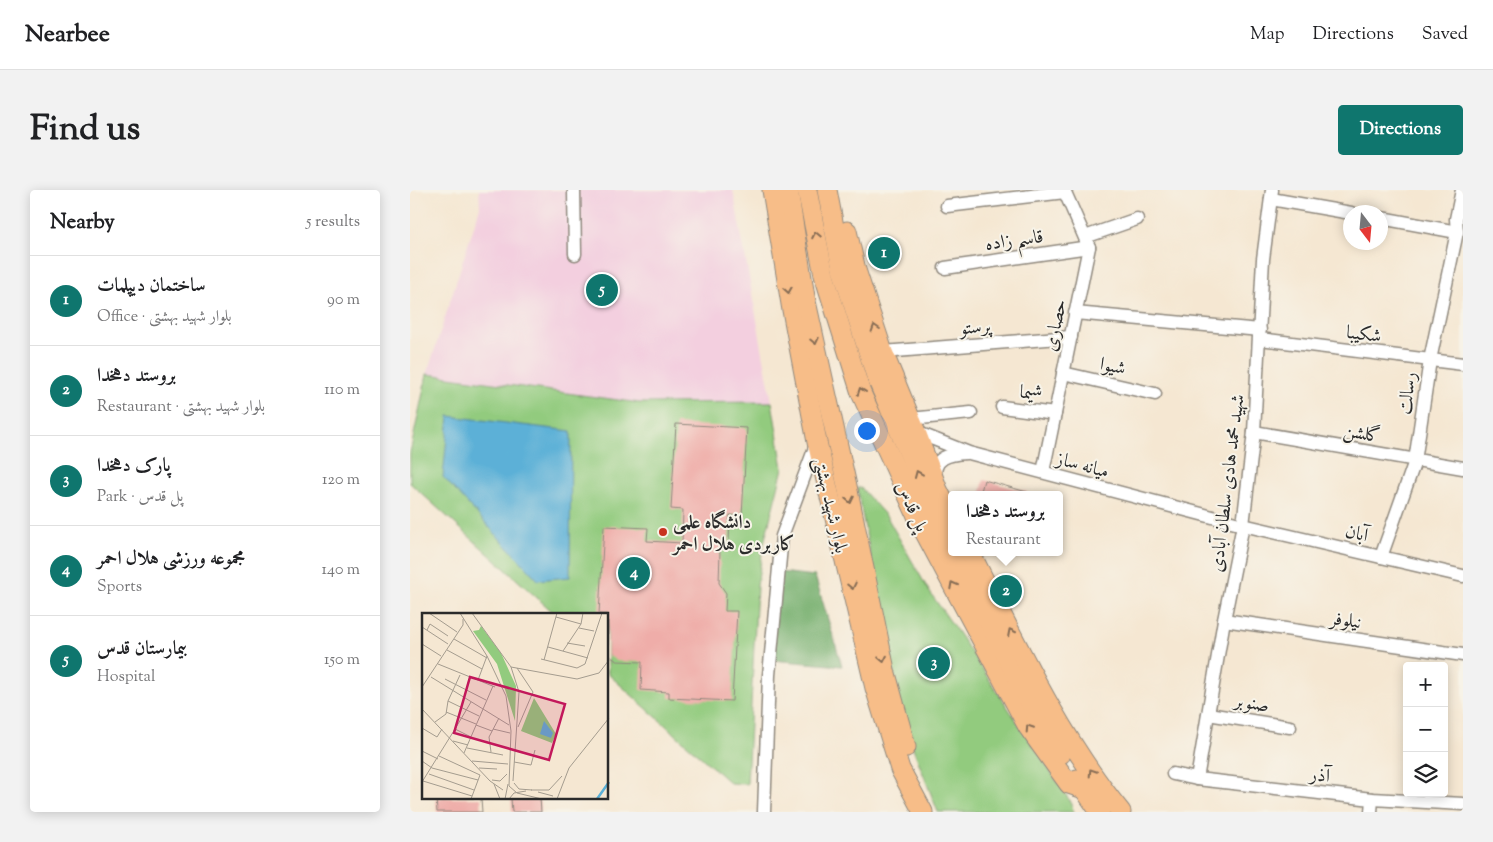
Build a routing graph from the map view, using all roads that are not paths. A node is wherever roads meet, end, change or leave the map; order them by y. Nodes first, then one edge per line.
1 (574, 190) edge
2 (772, 190) edge
3 (788, 190) edge
4 (807, 190) edge
5 (827, 190) edge
6 (838, 190) edge
7 (1462, 190) edge
8 (1064, 191) edge
9 (1272, 194) edge
10 (947, 206) dead end
11 (1343, 211) edge
12 (1137, 219) dead end
13 (1388, 219) edge
14 (1460, 229) edge
15 (1087, 242) junction
16 (575, 254) dead end
17 (946, 268) dead end
18 (1075, 313) junction
19 (1260, 335) junction
20 (1071, 337) junction
21 (883, 352) junction
22 (1430, 360) junction
23 (1463, 364) edge
24 (1063, 373) junction
25 (1155, 394) dead end
26 (1002, 407) dead end
27 (971, 413) dead end
28 (1055, 414) junction
29 (913, 425) junction
30 (1254, 432) junction
31 (817, 442) junction
32 (969, 453) junction
33 (1415, 461) junction
34 (1463, 468) edge
35 (1043, 472) junction
36 (938, 490) junction
37 (948, 510) edge
38 (1243, 525) junction
39 (948, 542) edge
40 (955, 556) edge
41 (972, 556) edge
42 (1381, 557) junction
43 (1463, 576) edge
44 (1224, 620) junction
45 (1463, 655) edge
46 (1208, 714) junction
47 (1290, 727) dead end
48 (1173, 774) dead end
49 (1198, 779) junction
50 (1084, 789) junction
51 (1372, 799) junction
52 (1463, 804) edge
53 (920, 807) edge
54 (764, 812) edge
55 (1100, 812) edge
56 (1121, 812) edge
57 (1371, 812) edge

1 - 16 street
2 -> 31 main road, بلوار شهید بهشتی
3 -> 53 main road
50 -> 4 main road, پل قدس
39 -> 5 main road, پل قدس
21 -> 6 main road
7 - 14 street, رسالت
8 - 10 street
8 - 15 street
9 - 11 street
9 - 19 street, شهید محمد هادی سلطان آبادی
12 - 15 street, قاسم زاده
13 - 14 street
14 - 22 street, رسالت
15 - 17 street, قاسم زاده
15 - 18 street, حصاری
18 - 19 street, شکیبا
18 - 20 street, حصاری
19 - 22 street, شکیبا
19 - 30 street, شهید محمد هادی سلطان آبادی
20 - 21 street, پرستو
20 - 24 street, حصاری
21 - 29 main road
22 - 23 street, شکیبا
22 - 33 street, رسالت
24 - 25 street, شیوا
24 - 28 street, حصاری
26 - 28 street, شیما
27 - 29 street
28 - 35 street, حصاری
29 - 32 street, میانه ساز
29 - 36 main road
30 - 33 street, گلشن
30 - 38 street, شهید محمد هادی سلطان آبادی
31 -> 53 main road, بلوار شهید بهشتی
31 - 54 street
32 - 35 street, میانه ساز
32 - 36 street
33 - 34 street, گلشن
33 - 42 street, رسالت
35 - 38 street, میانه ساز
36 - 37 main road
38 - 42 street, آبان
38 - 44 street, شهید محمد هادی سلطان آبادی
40 - 50 main road, پل قدس
56 -> 41 main road
42 - 43 street, آبان
44 - 45 street, نیلوفر
44 - 46 street, شهید محمد هادی سلطان آبادی
46 - 47 street, صنوبر
46 - 49 street, شهید محمد هادی سلطان آبادی
48 - 49 street, آذر
49 - 51 street, آذر
50 - 55 main road, پل قدس
51 - 52 street, آذر
51 - 57 street

